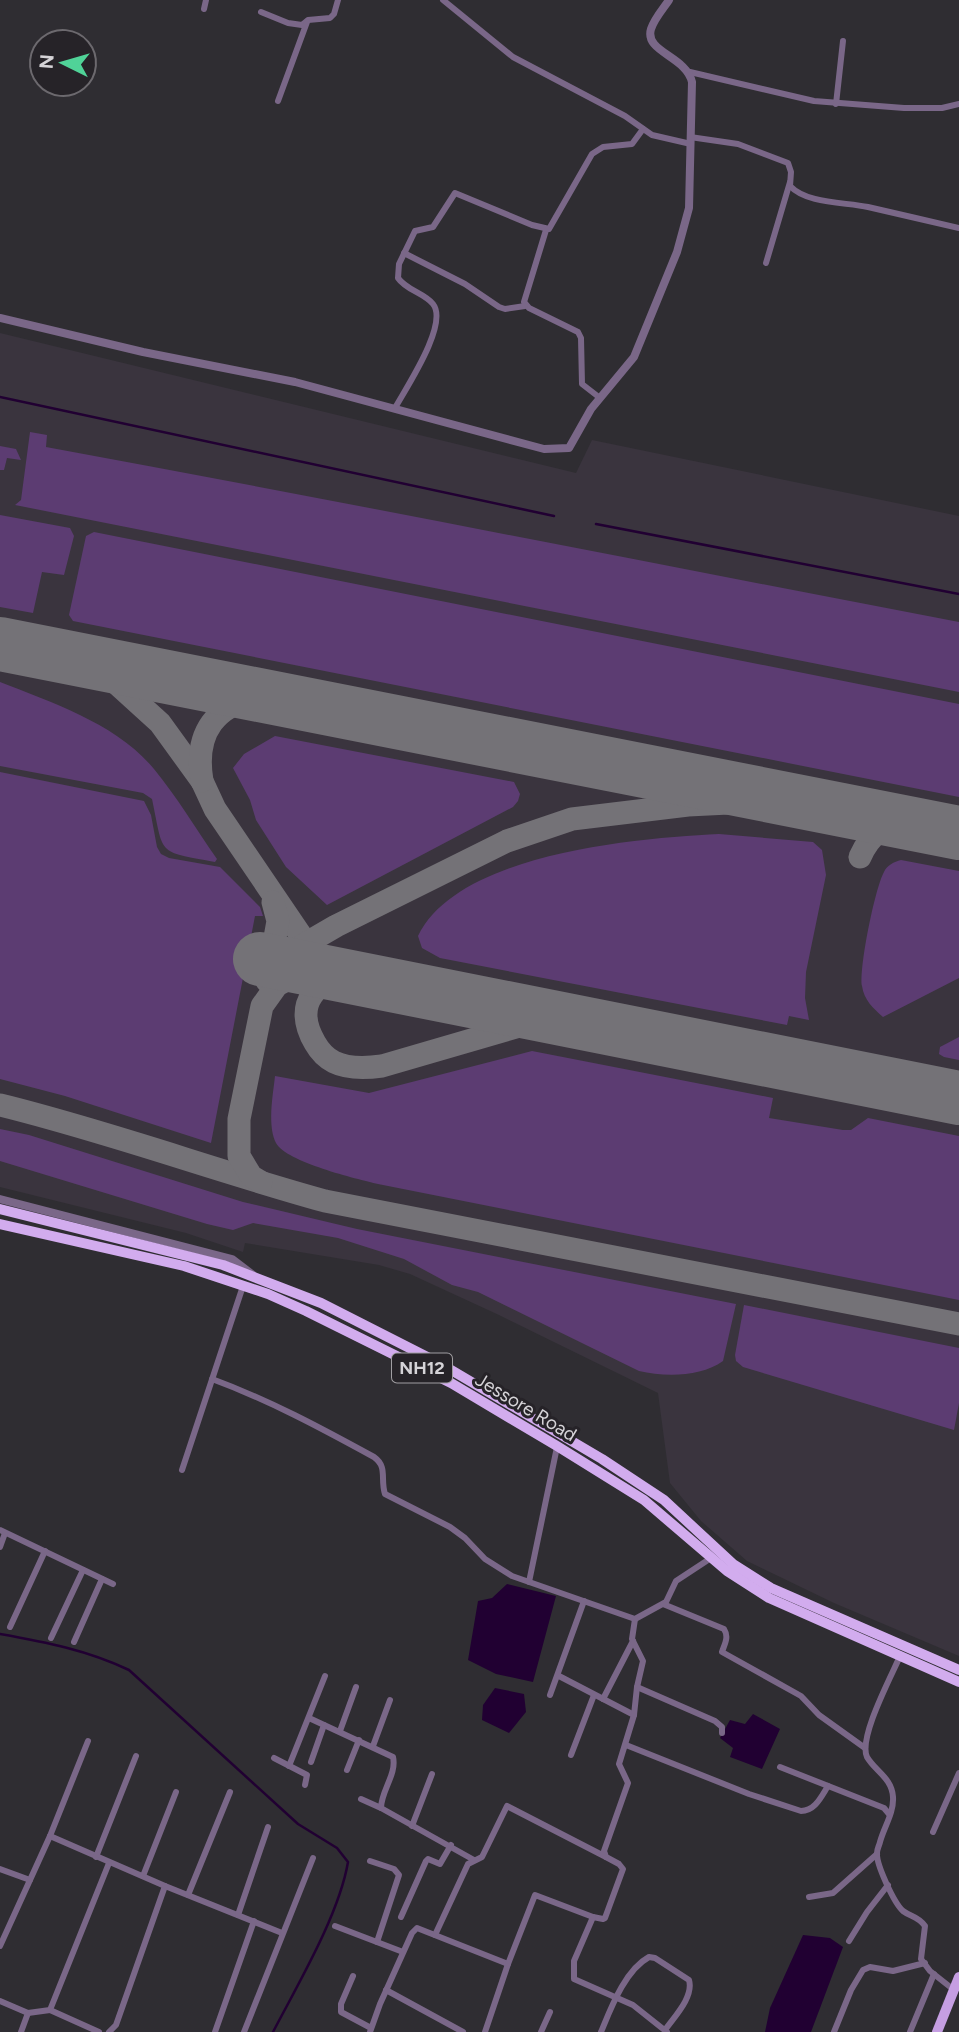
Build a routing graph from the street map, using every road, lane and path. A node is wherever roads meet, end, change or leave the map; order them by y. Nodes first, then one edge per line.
1 (206, 0) edge
2 (338, 0) edge
3 (443, 0) edge
4 (669, 0) edge
5 (204, 9) dead end
6 (261, 12) dead end
7 (308, 20) junction
8 (843, 41) dead end
9 (690, 72) junction
10 (278, 102) dead end
11 (836, 104) junction
12 (959, 104) edge
13 (643, 129) junction
14 (690, 141) junction
15 (790, 182) junction
16 (959, 228) edge
17 (546, 230) junction
18 (404, 253) junction
19 (766, 263) dead end
20 (525, 306) junction
21 (0, 318) edge
22 (600, 398) junction
23 (395, 408) junction
24 (0, 1199) edge
25 (0, 1209) edge
26 (0, 1224) edge
27 (256, 1277) junction
28 (243, 1286) junction
29 (212, 1379) junction
30 (557, 1446) junction
31 (182, 1470) dead end
32 (3, 1531) edge
33 (0, 1547) edge
34 (45, 1551) junction
35 (711, 1558) junction
36 (83, 1570) junction
37 (102, 1579) junction
38 (529, 1582) junction
39 (113, 1584) dead end
40 (584, 1601) junction
41 (663, 1604) junction
42 (635, 1619) junction
43 (10, 1627) dead end
44 (51, 1638) dead end
45 (633, 1641) junction
46 (74, 1643) dead end
47 (900, 1656) junction
48 (959, 1670) edge
49 (325, 1676) dead end
50 (559, 1676) junction
51 (959, 1682) edge
52 (637, 1687) junction
53 (356, 1688) dead end
54 (550, 1695) dead end
55 (594, 1695) junction
56 (603, 1699) junction
57 (390, 1700) dead end
58 (634, 1715) junction
59 (309, 1718) junction
60 (324, 1725) junction
61 (340, 1731) junction
62 (722, 1733) dead end
63 (359, 1740) junction
64 (88, 1741) dead end
65 (626, 1745) junction
66 (373, 1746) junction
67 (865, 1748) junction
68 (571, 1755) dead end
69 (136, 1756) dead end
70 (274, 1758) dead end
71 (311, 1762) dead end
72 (289, 1766) junction
73 (780, 1767) dead end
74 (347, 1770) dead end
75 (432, 1773) dead end
76 (959, 1773) edge
77 (305, 1785) dead end
78 (828, 1786) junction
79 (176, 1792) dead end
80 (230, 1792) dead end
81 (361, 1799) dead end
82 (381, 1808) junction
83 (889, 1814) junction
84 (411, 1826) junction
85 (268, 1827) dead end
86 (933, 1832) dead end
87 (50, 1836) junction
88 (451, 1845) junction
89 (877, 1854) junction
90 (96, 1857) junction
91 (606, 1857) junction
92 (313, 1858) dead end
93 (474, 1860) junction
94 (370, 1861) dead end
95 (108, 1863) junction
96 (0, 1869) edge
97 (143, 1876) junction
98 (30, 1880) junction
99 (888, 1885) junction
100 (166, 1886) junction
101 (188, 1895) junction
102 (809, 1897) dead end
103 (238, 1915) junction
104 (401, 1917) dead end
105 (593, 1917) junction
106 (254, 1921) junction
107 (335, 1926) dead end
108 (282, 1933) junction
109 (435, 1935) junction
110 (849, 1941) dead end
111 (377, 1942) junction
112 (0, 1946) edge
113 (403, 1952) junction
114 (925, 1963) junction
115 (508, 1964) junction
116 (934, 1974) junction
117 (353, 1976) dead end
118 (959, 1977) edge
119 (386, 1990) junction
120 (616, 1996) junction
121 (954, 1998) edge
122 (0, 2001) edge
123 (50, 2010) junction
124 (550, 2012) dead end
125 (28, 2013) junction
126 (87, 2029) edge
127 (370, 2030) edge
128 (666, 2031) edge
129 (21, 2032) edge
130 (99, 2032) edge
131 (109, 2032) edge
132 (215, 2032) edge
133 (244, 2032) edge
134 (463, 2032) edge
135 (485, 2032) edge
136 (541, 2032) edge
137 (601, 2032) edge
138 (834, 2032) edge
139 (910, 2032) edge
140 (937, 2032) edge

1 - 5 street
2 - 7 street
3 - 13 street
4 - 9 street
6 - 7 street
7 - 10 street
8 - 11 street
9 - 11 street
9 - 14 street
11 - 12 street
13 - 14 street
13 - 17 street
14 - 15 street
14 - 22 street
15 - 16 street
15 - 19 street
17 - 18 street
17 - 20 street
18 - 20 street
18 - 23 street
20 - 22 street
21 - 23 street
22 - 23 street
24 - 27 street
25 - 27 highway, NH12
26 - 28 highway, Jessore Road / NH12
27 - 48 highway, NH12
28 - 29 street
28 - 30 highway, Jessore Road / NH12
29 - 31 street
29 - 38 street
30 - 35 highway, Jessore Road / NH12
30 - 38 street
32 - 33 street
32 - 34 street
34 - 36 street
34 - 43 street
35 - 41 street
35 - 47 highway, Jessore Road / NH12
36 - 37 street
36 - 44 street
37 - 39 street
37 - 46 street
38 - 40 street
40 - 42 street
40 - 50 street
41 - 42 street
41 - 67 street
42 - 45 street
45 - 52 street
45 - 56 street
47 - 51 highway, Jessore Road / NH12
47 - 67 street
49 - 59 street
50 - 54 street
50 - 55 street
52 - 58 street
52 - 62 street
53 - 61 street
55 - 56 street
55 - 68 street
56 - 58 street
57 - 66 street
58 - 65 street
59 - 60 street
59 - 72 street
60 - 61 street
60 - 71 street
61 - 63 street
63 - 66 street
63 - 74 street
64 - 87 street
65 - 78 street
65 - 91 street
66 - 82 street
67 - 83 street
69 - 90 street
70 - 72 street
72 - 77 street
73 - 78 street
75 - 84 street
76 - 86 street
78 - 83 street
79 - 97 street
80 - 101 street
81 - 82 street
82 - 84 street
83 - 89 street
84 - 88 street
85 - 103 street
87 - 90 street
87 - 98 street
88 - 93 street
88 - 104 street
89 - 99 street
89 - 102 street
90 - 95 street
91 - 93 street
91 - 105 street
92 - 108 street
93 - 109 street
94 - 111 street
95 - 97 street
95 - 123 street
96 - 98 street
97 - 100 street
98 - 112 street
99 - 110 street
99 - 114 street
100 - 101 street
100 - 131 street
101 - 103 street
103 - 106 street
105 - 115 street
105 - 120 street
106 - 108 street
106 - 132 street
107 - 111 street
108 - 133 street
109 - 113 street
109 - 115 street
111 - 113 street
113 - 119 street
114 - 116 street
114 - 138 street
115 - 135 street
116 - 121 street
116 - 139 street
117 - 127 street
118 - 121 main road
119 - 127 street
119 - 134 street
120 - 128 street
120 - 128 street
120 - 137 street
121 - 140 main road
122 - 125 street
123 - 125 street
123 - 126 street
124 - 136 street
125 - 129 street
126 - 130 street

